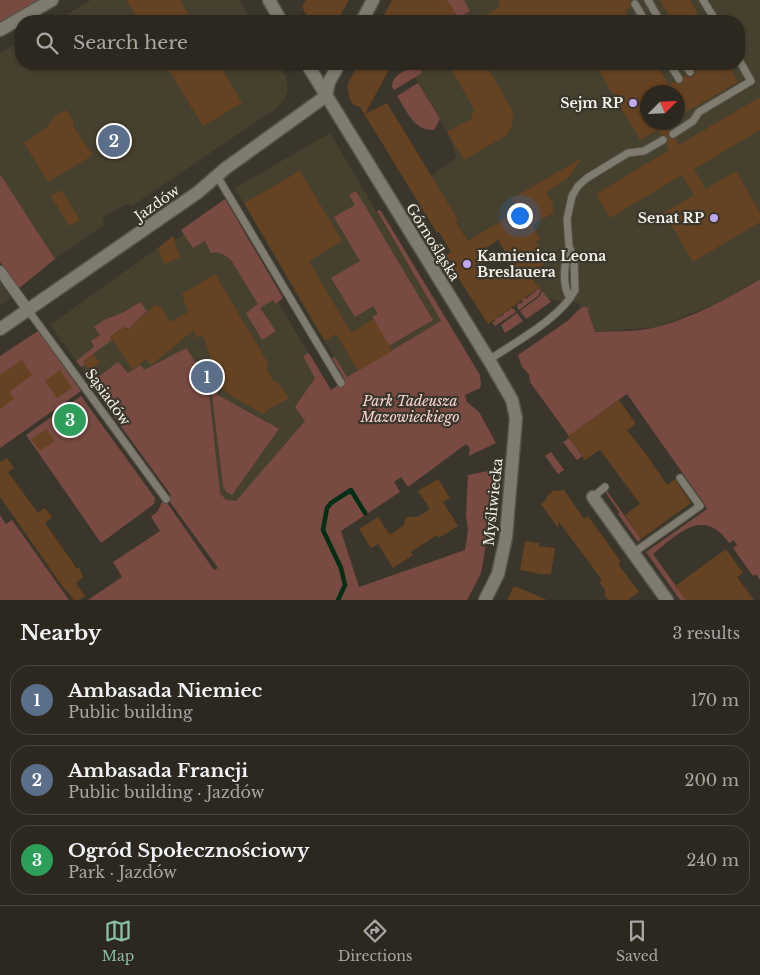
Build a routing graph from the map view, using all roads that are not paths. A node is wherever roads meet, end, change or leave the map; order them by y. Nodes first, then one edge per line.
1 (52, 0) edge
2 (269, 0) edge
3 (373, 0) edge
4 (648, 0) edge
5 (703, 0) edge
6 (635, 4) dead end
7 (26, 15) edge
8 (278, 15) edge
9 (365, 15) edge
10 (641, 15) edge
11 (657, 15) edge
12 (712, 15) edge
13 (15, 21) edge
14 (0, 30) edge
15 (311, 70) edge
16 (336, 70) edge
17 (674, 70) edge
18 (745, 70) edge
19 (679, 79) dead end
20 (326, 96) junction
21 (673, 134) dead end
22 (663, 140) dead end
23 (217, 176) junction
24 (0, 271) edge
25 (28, 310) junction
26 (0, 329) edge
27 (488, 360) junction
28 (340, 383) dead end
29 (514, 403) joint
30 (680, 478) dead end
31 (605, 487) dead end
32 (593, 497) joint
33 (166, 499) dead end
34 (633, 553) junction
35 (485, 600) edge
36 (667, 600) edge

1 - 7 street
2 - 8 street
3 - 9 street
4 - 11 lane
5 - 12 lane
6 - 10 lane
13 - 14 street
15 - 20 street, Górnośląska
16 - 20 street
17 - 19 lane
18 - 21 lane
20 - 23 street, Jazdów
20 - 27 street, Górnośląska
22 - 27 lane
23 - 25 street, Jazdów
23 - 28 lane
24 - 25 street
25 - 26 street, Jazdów
25 - 33 lane, Sąsiadów
27 - 29 street, Górnośląska
29 - 35 street, Myśliwiecka
30 - 34 lane
31 - 32 lane
32 - 34 street
34 - 36 street

